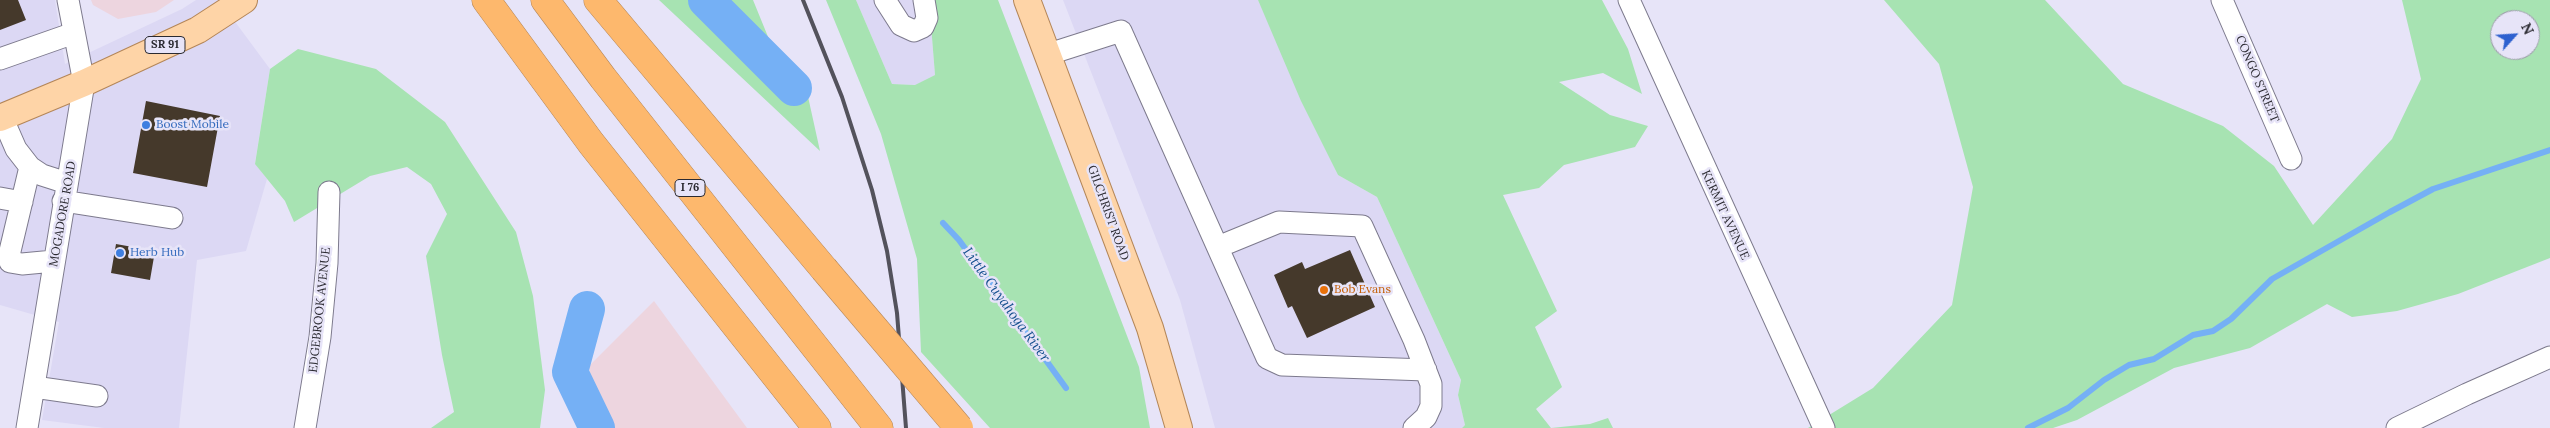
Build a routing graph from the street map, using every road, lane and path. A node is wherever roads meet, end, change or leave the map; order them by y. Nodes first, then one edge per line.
1 (68, 0) edge
2 (243, 0) edge
3 (486, 0) edge
4 (545, 0) edge
5 (598, 0) edge
6 (885, 0) edge
7 (924, 0) edge
8 (1027, 0) edge
9 (1629, 0) edge
10 (2222, 0) edge
11 (74, 33) junction
12 (1049, 54) junction
13 (0, 59) edge
14 (84, 83) junction
15 (1, 117) edge
16 (2291, 159) dead end
17 (30, 167) junction
18 (65, 192) junction
19 (329, 192) dead end
20 (0, 198) edge
21 (22, 202) junction
22 (172, 218) dead end
23 (1218, 247) junction
24 (54, 261) junction
25 (5, 265) edge
26 (2550, 357) edge
27 (769, 367) junction
28 (1426, 370) junction
29 (34, 387) junction
30 (97, 396) dead end
31 (2401, 427) edge
32 (27, 428) edge
33 (304, 428) edge
34 (805, 428) edge
35 (817, 428) edge
36 (879, 428) edge
37 (959, 428) edge
38 (1180, 428) edge
39 (1414, 428) edge
40 (1824, 428) edge

1 - 11 street, MOGADORE ROAD
2 - 14 main road, SR 91
3 - 27 highway
4 - 36 highway, I 76
5 - 37 highway, bridge
6 - 7 street
8 - 12 main road, GILCHRIST ROAD
9 - 40 street, KERMIT AVENUE
10 - 16 street, CONGO STREET
11 - 13 street
11 - 14 street, MOGADORE ROAD
12 - 23 street
12 - 38 main road, GILCHRIST ROAD
14 - 15 main road, SR 91
14 - 18 street, MOGADORE ROAD
15 - 17 street
17 - 18 street
17 - 21 street
18 - 22 street
18 - 24 street, MOGADORE ROAD
19 - 33 street, EDGEBROOK AVENUE
20 - 21 street
21 - 25 street
23 - 28 street
23 - 28 street
24 - 25 street
24 - 29 street, MOGADORE ROAD
26 - 31 street
27 - 34 highway
27 - 35 highway
28 - 39 street
29 - 30 street
29 - 32 street, MOGADORE ROAD

